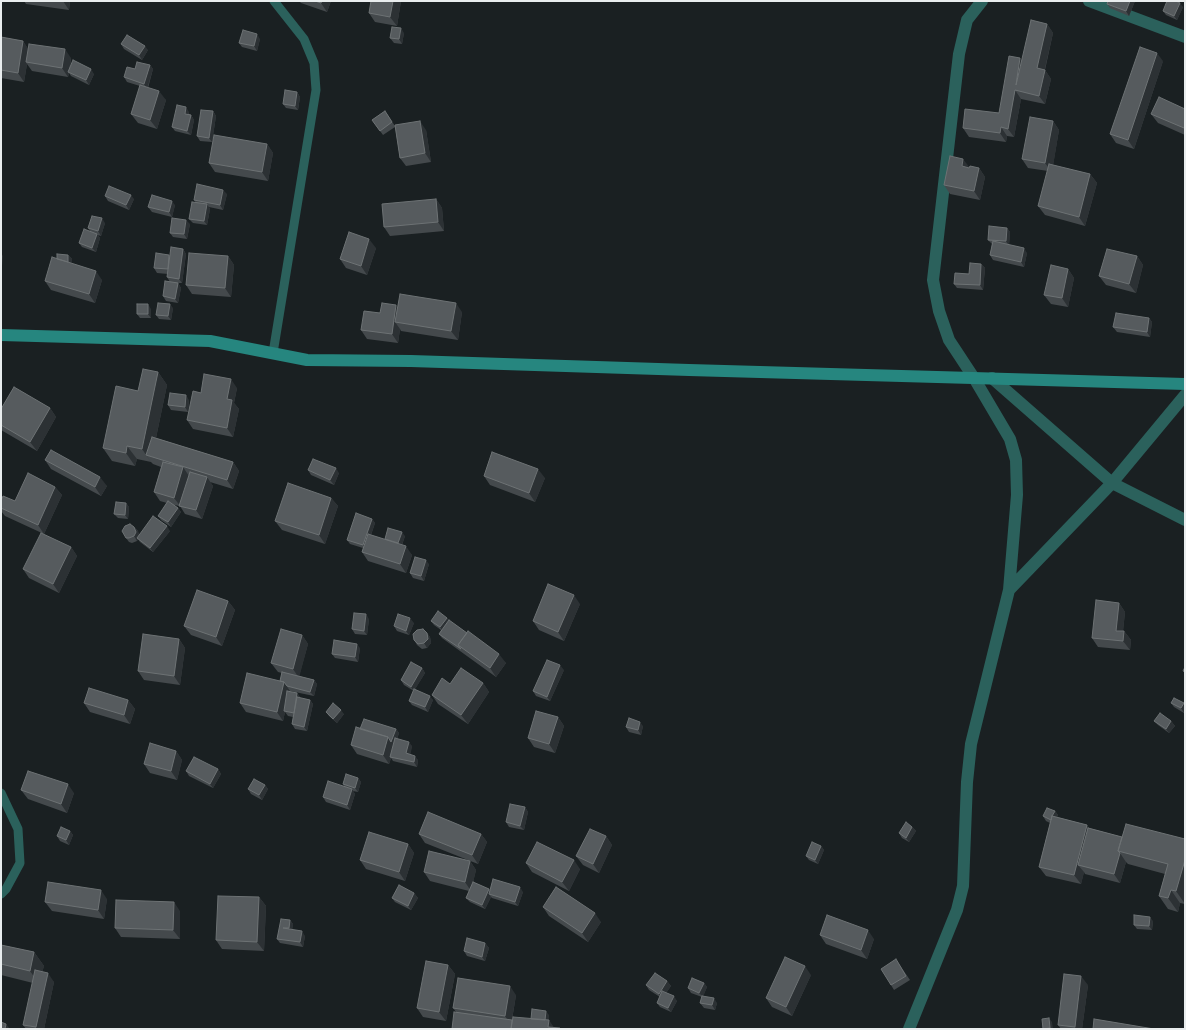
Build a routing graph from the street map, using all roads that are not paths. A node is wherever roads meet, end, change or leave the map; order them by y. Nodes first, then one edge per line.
1 (274, 1) edge
2 (982, 1) edge
3 (1089, 1) edge
4 (1185, 37) edge
5 (1, 335) edge
6 (273, 353) junction
7 (974, 378) junction
8 (992, 378) junction
9 (1185, 384) edge
10 (1185, 395) edge
11 (1112, 483) junction
12 (1185, 520) edge
13 (1009, 590) junction
14 (1, 793) edge
15 (1, 894) edge
16 (909, 1029) edge

1 - 6 lane
2 - 7 street
3 - 4 street
5 - 6 street
6 - 7 street
7 - 8 street
7 - 13 street
8 - 9 street
8 - 11 street
10 - 11 street
11 - 12 street
11 - 13 street
13 - 16 street
14 - 15 lane

